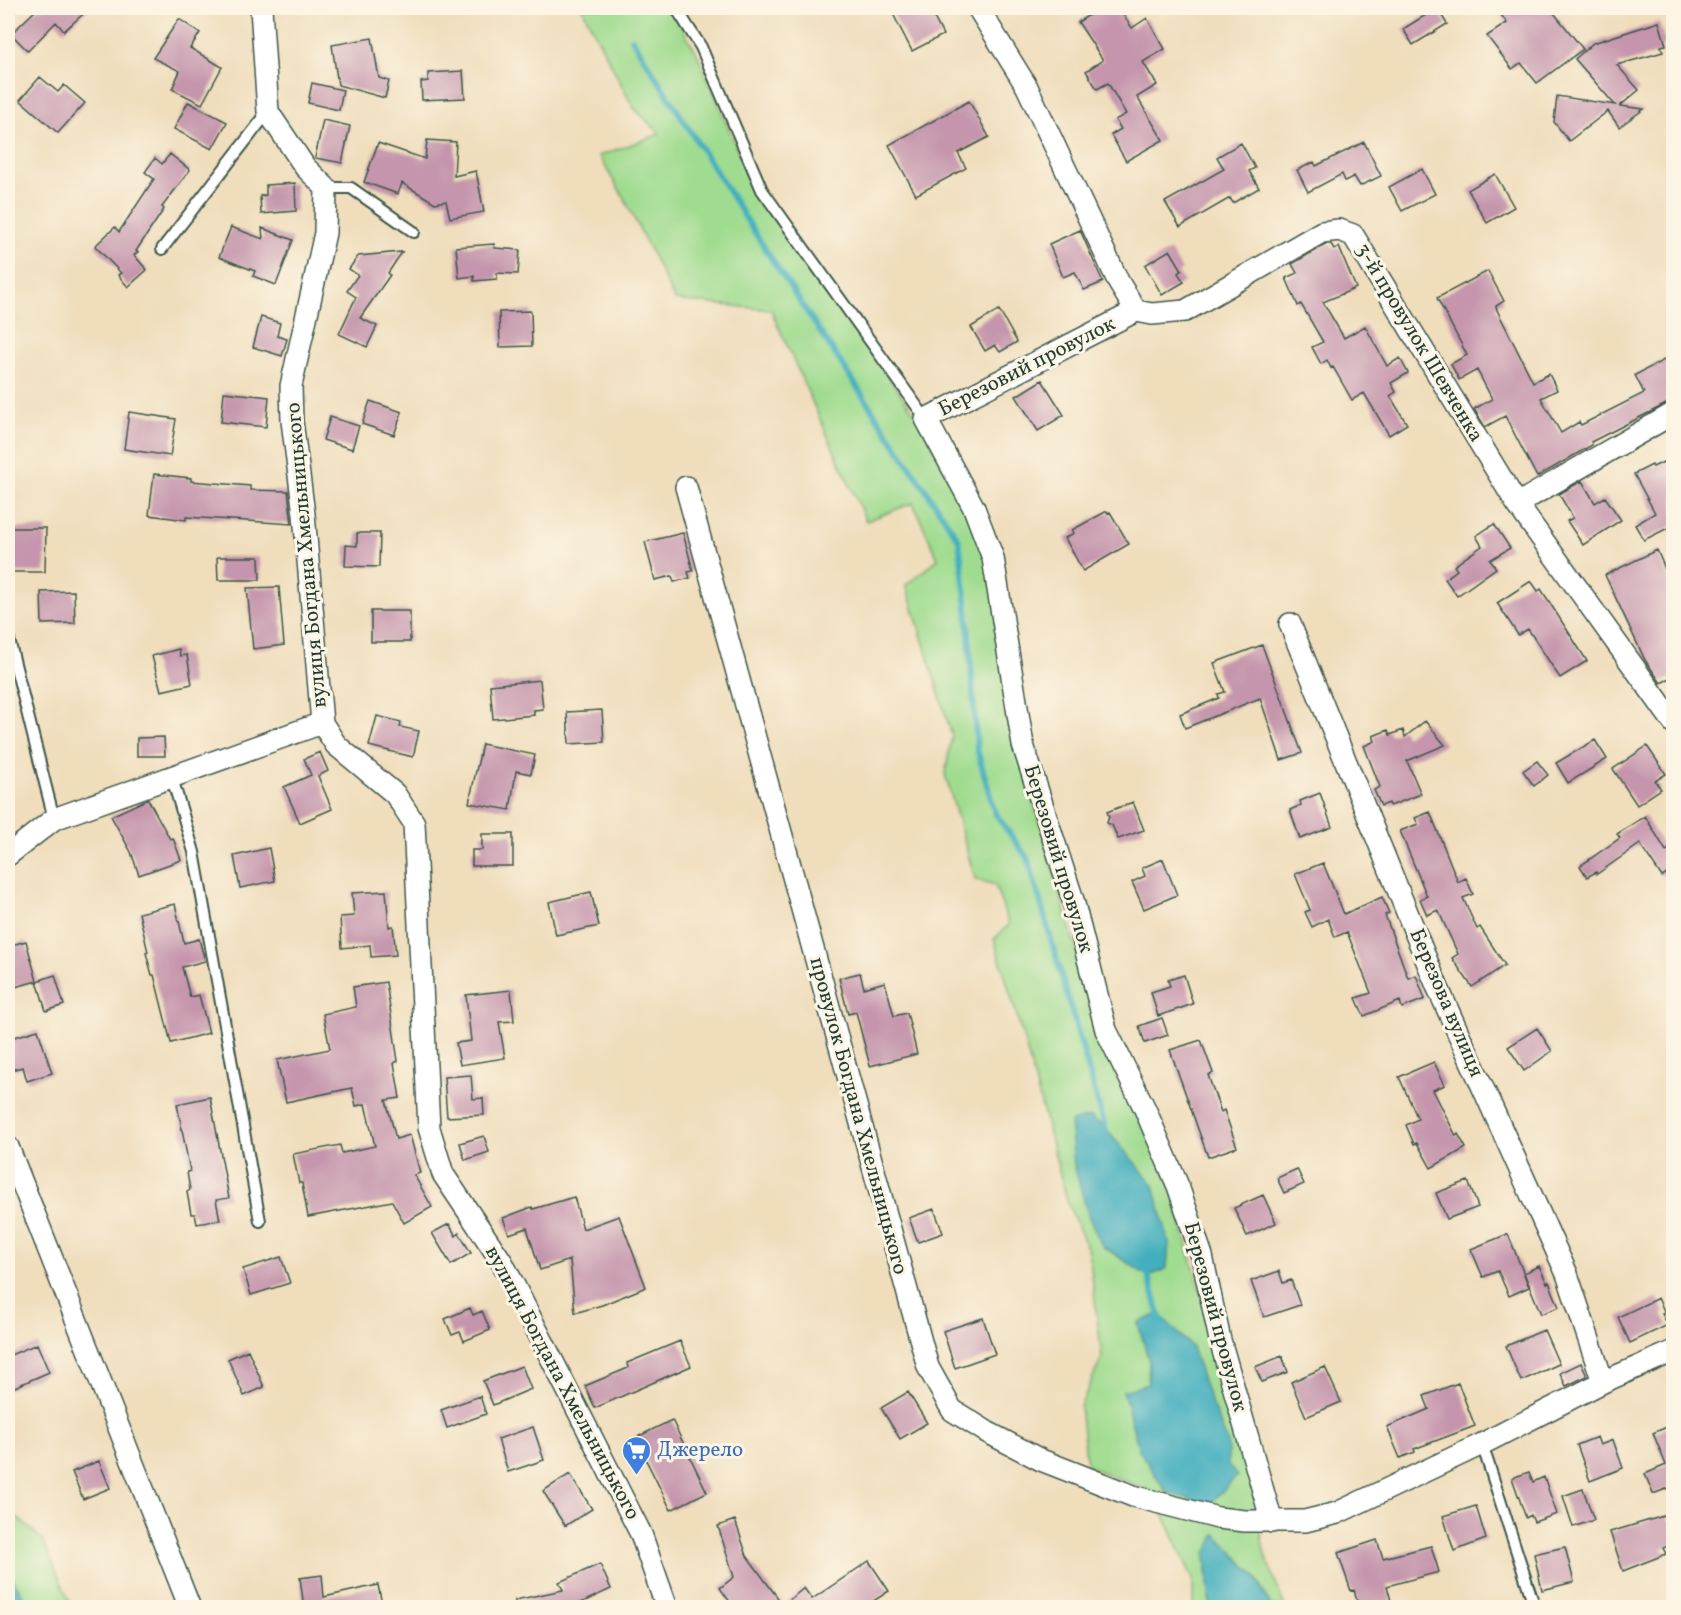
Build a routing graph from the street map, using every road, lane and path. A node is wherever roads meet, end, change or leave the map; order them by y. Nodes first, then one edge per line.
1 (261, 8) edge
2 (676, 8) edge
3 (978, 8) edge
4 (268, 111) junction
5 (326, 188) junction
6 (414, 232) dead end
7 (162, 249) dead end
8 (1136, 311) junction
9 (1674, 413) edge
10 (926, 419) junction
11 (686, 487) dead end
12 (1517, 504) junction
13 (1290, 624) dead end
14 (8, 636) edge
15 (322, 723) junction
16 (1674, 723) edge
17 (172, 778) junction
18 (54, 819) junction
19 (8, 855) edge
20 (8, 1147) edge
21 (260, 1221) dead end
22 (1674, 1351) edge
23 (1603, 1382) junction
24 (1482, 1444) junction
25 (1272, 1522) junction
26 (190, 1608) edge
27 (667, 1608) edge
28 (1535, 1608) edge

1 - 4 street
2 - 10 lane
3 - 8 street
4 - 5 street
4 - 7 lane
5 - 6 lane
5 - 15 street, вулиця Богдана Хмельницького
8 - 10 street, Березовий провулок
8 - 12 street, 3-й провулок Шевченка
9 - 12 street
10 - 25 street, Березовий провулок
11 - 25 street, провулок Богдана Хмельницького
12 - 16 street, 3-й провулок Шевченка
13 - 23 street, Березова вулиця
14 - 18 lane
15 - 17 street
15 - 27 street, вулиця Богдана Хмельницького
17 - 18 street
17 - 21 lane
18 - 19 street
20 - 26 street
22 - 23 street, провулок Богдана Хмельницького
23 - 24 street, провулок Богдана Хмельницького
24 - 25 street, провулок Богдана Хмельницького
24 - 28 lane

